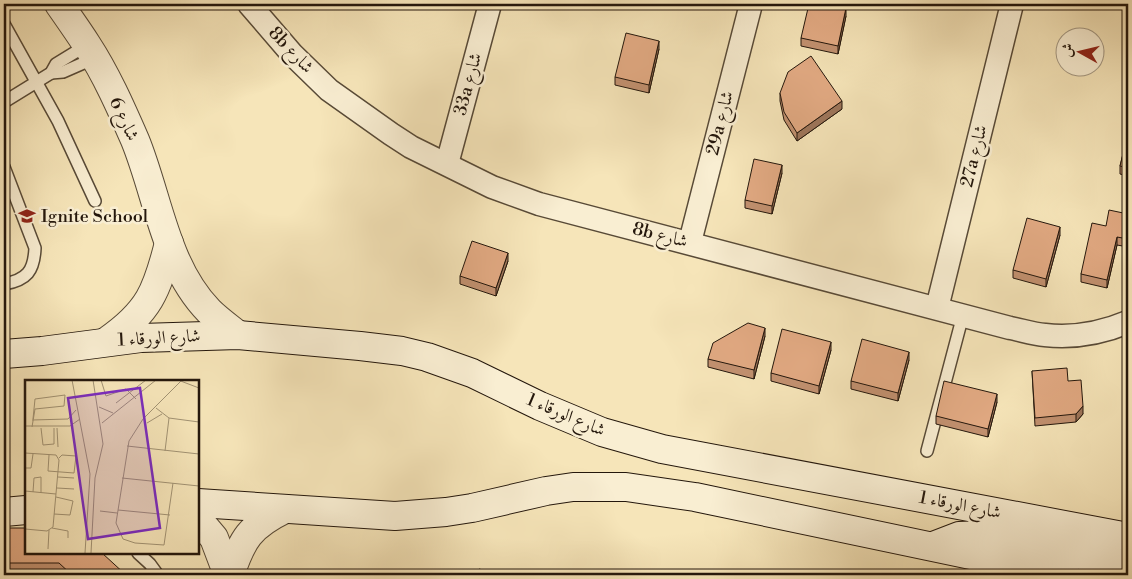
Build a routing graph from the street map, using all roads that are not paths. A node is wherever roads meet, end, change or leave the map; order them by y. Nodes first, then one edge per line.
1 (59, 4) edge
2 (249, 4) edge
3 (490, 4) edge
4 (751, 4) edge
5 (1012, 4) edge
6 (4, 24) edge
7 (91, 52) junction
8 (37, 82) junction
9 (4, 102) edge
10 (447, 164) junction
11 (4, 167) edge
12 (95, 201) dead end
13 (690, 242) junction
14 (169, 243) junction
15 (4, 284) edge
16 (937, 308) junction
17 (963, 315) junction
18 (1128, 322) edge
19 (238, 335) junction
20 (107, 341) junction
21 (4, 354) edge
22 (927, 451) dead end
23 (199, 503) edge
24 (285, 509) junction
25 (25, 510) edge
26 (4, 512) edge
27 (199, 520) edge
28 (1128, 537) edge
29 (932, 547) junction
30 (139, 554) edge
31 (1128, 565) edge
32 (158, 575) edge
33 (229, 575) edge
34 (1066, 575) edge

1 - 7 main road, شارع 6
2 - 10 street, 8b شارع
3 - 10 street, 33a شارع
4 - 13 street, 29a شارع
5 - 16 street, 27a شارع
6 - 8 lane
7 - 8 lane
7 - 14 main road, شارع 6
8 - 9 lane
8 - 12 lane
10 - 13 street, 8b شارع
11 - 15 lane
13 - 16 street, 8b شارع
14 - 19 main road, شارع 6
14 - 20 main road
16 - 17 street, 8b شارع
17 - 18 street, 8b شارع
17 - 22 lane
19 - 20 main road, شارع الورقاء 1
19 - 28 main road, شارع الورقاء 1
20 - 21 main road, شارع الورقاء 1
23 - 24 main road
24 - 29 main road
24 - 33 main road
25 - 26 main road
27 - 33 main road
29 - 31 main road
29 - 34 main road
30 - 32 lane

